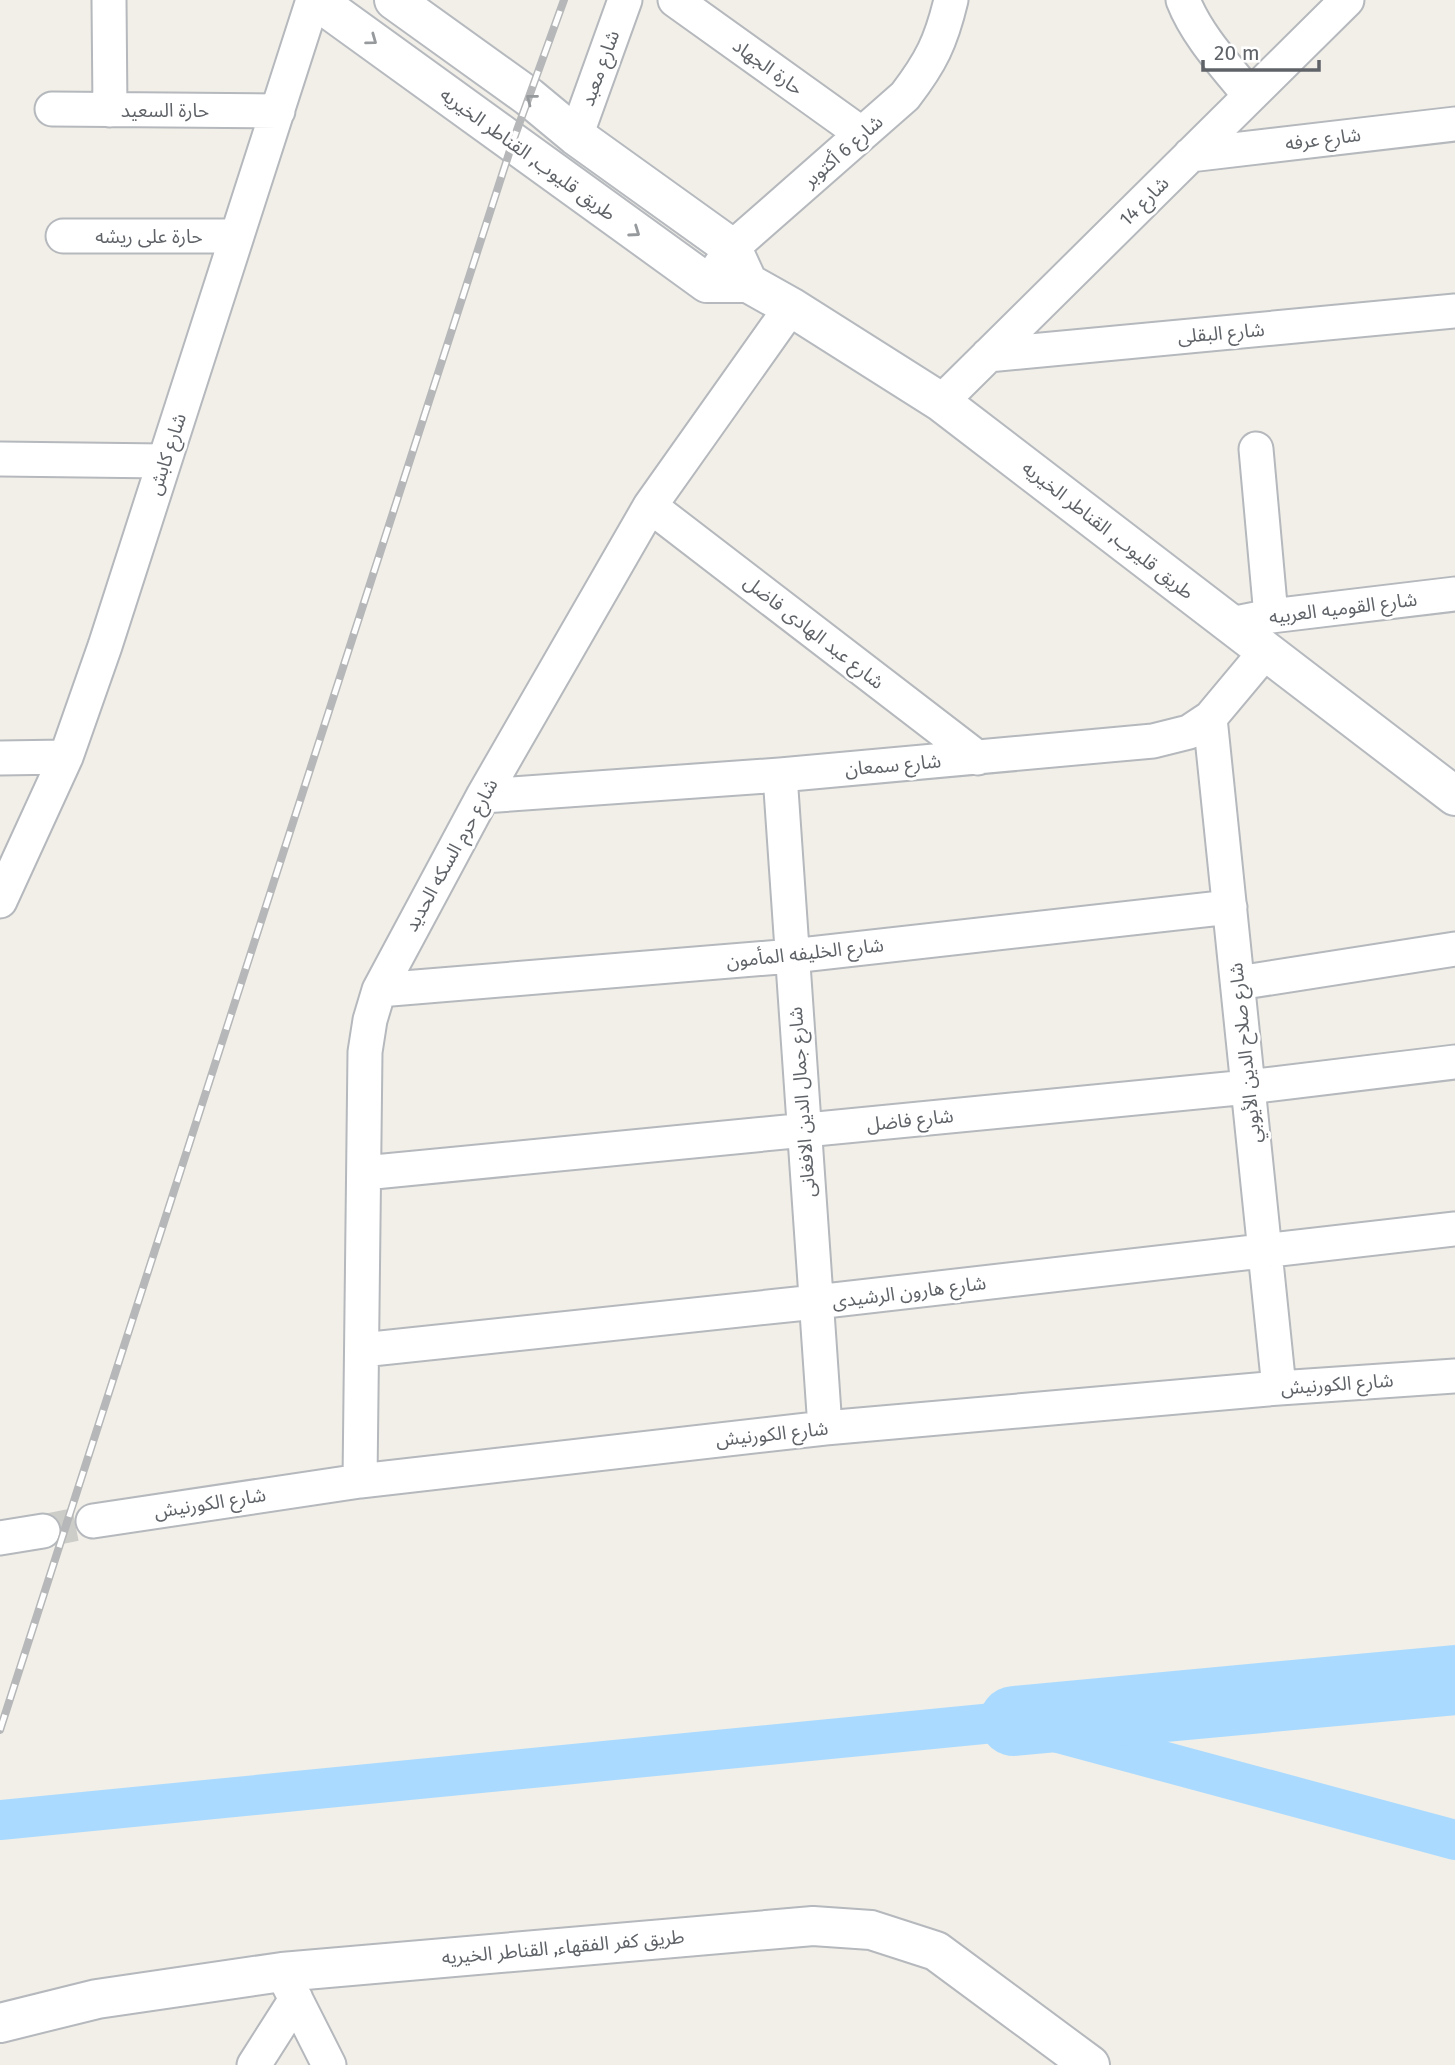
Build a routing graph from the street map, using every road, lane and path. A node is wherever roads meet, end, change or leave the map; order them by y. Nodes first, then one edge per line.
1 (109, 0) edge
2 (315, 0) edge
3 (394, 0) edge
4 (625, 0) edge
5 (675, 0) edge
6 (951, 0) edge
7 (1184, 0) edge
8 (1346, 0) edge
9 (1250, 96) junction
10 (52, 109) dead end
11 (110, 110) junction
12 (278, 111) junction
13 (1455, 124) edge
14 (862, 134) junction
15 (576, 136) junction
16 (1190, 155) junction
17 (63, 236) dead end
18 (236, 236) junction
19 (732, 248) junction
20 (707, 283) junction
21 (748, 283) junction
22 (792, 307) junction
23 (1455, 311) edge
24 (988, 355) junction
25 (941, 402) junction
26 (1255, 449) dead end
27 (0, 459) edge
28 (164, 461) junction
29 (650, 506) junction
30 (1455, 594) edge
31 (1269, 634) junction
32 (1210, 718) junction
33 (66, 757) junction
34 (0, 758) edge
35 (978, 758) junction
36 (780, 775) junction
37 (483, 796) junction
38 (1455, 796) edge
39 (0, 901) edge
40 (1230, 906) junction
41 (1455, 949) edge
42 (792, 956) junction
43 (1238, 983) junction
44 (379, 990) junction
45 (1455, 1062) edge
46 (1248, 1087) junction
47 (804, 1130) junction
48 (364, 1173) junction
49 (1455, 1230) edge
50 (1266, 1250) junction
51 (816, 1303) junction
52 (362, 1350) junction
53 (1455, 1376) edge
54 (1279, 1388) junction
55 (825, 1428) junction
56 (360, 1481) junction
57 (93, 1521) tunnel mouth
58 (43, 1531) tunnel mouth
59 (0, 1538) edge
60 (289, 1986) junction
61 (0, 2022) edge
62 (254, 2065) edge
63 (329, 2065) edge
64 (1090, 2065) edge

1 - 11 street
2 - 12 street, شارع كابش
2 -> 20 main road, طريق قليوب, القناطر الخيريه
15 -> 3 main road
4 - 15 street, شارع معبد
5 - 14 street, حارة الجهاد
6 - 14 street, شارع 6 أكتوبر
7 - 9 street
8 - 9 street, شارع 14
9 - 16 street, شارع 14
10 - 11 street, حارة السعيد
11 - 12 street, حارة السعيد
12 - 18 street, شارع كابش
13 - 16 street, شارع عرفه
14 - 19 street, شارع 6 أكتوبر
15 - 19 main road
16 - 24 street, شارع 14
17 - 18 street, حارة على ريشه
18 - 28 street, شارع كابش
19 - 20 street, شارع 6 أكتوبر
19 - 21 main road
20 - 21 main road, طريق قليوب, القناطر الخيريه
21 - 22 main road, طريق قليوب, القناطر الخيريه
22 - 25 main road, طريق قليوب, القناطر الخيريه
22 - 29 street, شارع حرم السكه الحديد
23 - 24 street, شارع البقلى
24 - 25 street, شارع 14
25 - 31 main road, طريق قليوب, القناطر الخيريه
26 - 31 street
27 - 28 street
28 - 33 street, شارع كابش
29 - 35 street, شارع عبد الهادى فاضل
29 - 37 street, شارع حرم السكه الحديد
30 - 31 street, شارع القوميه العربيه
31 - 32 street, شارع سمعان
31 - 38 main road, طريق قليوب, القناطر الخيريه
32 - 35 street, شارع سمعان
32 - 40 street, شارع صلاح الدين الأيوبي
33 - 34 street
33 - 39 street, شارع كابش
35 - 36 street, شارع سمعان
36 - 37 street, شارع سمعان
36 - 42 street, شارع جمال الدين الافغانى
37 - 44 street, شارع حرم السكه الحديد
40 - 42 street, شارع الخليفه المأمون
40 - 43 street, شارع صلاح الدين الأيوبي
41 - 43 street
42 - 44 street, شارع الخليفه المأمون
42 - 47 street, شارع جمال الدين الافغانى
43 - 46 street, شارع صلاح الدين الأيوبي
44 - 48 street, شارع حرم السكه الحديد
45 - 46 street, شارع فاضل
46 - 47 street, شارع فاضل
46 - 50 street, شارع صلاح الدين الأيوبي
47 - 48 street, شارع فاضل
47 - 51 street, شارع جمال الدين الافغانى
48 - 52 street, شارع حرم السكه الحديد
49 - 50 street, شارع هارون الرشيدى
50 - 51 street, شارع هارون الرشيدى
50 - 54 street, شارع صلاح الدين الأيوبي
51 - 52 street, شارع هارون الرشيدى
51 - 55 street, شارع جمال الدين الافغانى
52 - 56 street, شارع حرم السكه الحديد
53 - 54 street, شارع الكورنيش
54 - 55 street, شارع الكورنيش
55 - 56 street, شارع الكورنيش
56 - 57 street, شارع الكورنيش
58 - 59 street
60 - 61 main road, طريق كفر الفقهاء, القناطر الخيريه
60 - 62 street
60 - 63 street
60 - 64 main road, طريق كفر الفقهاء, القناطر الخيريه

